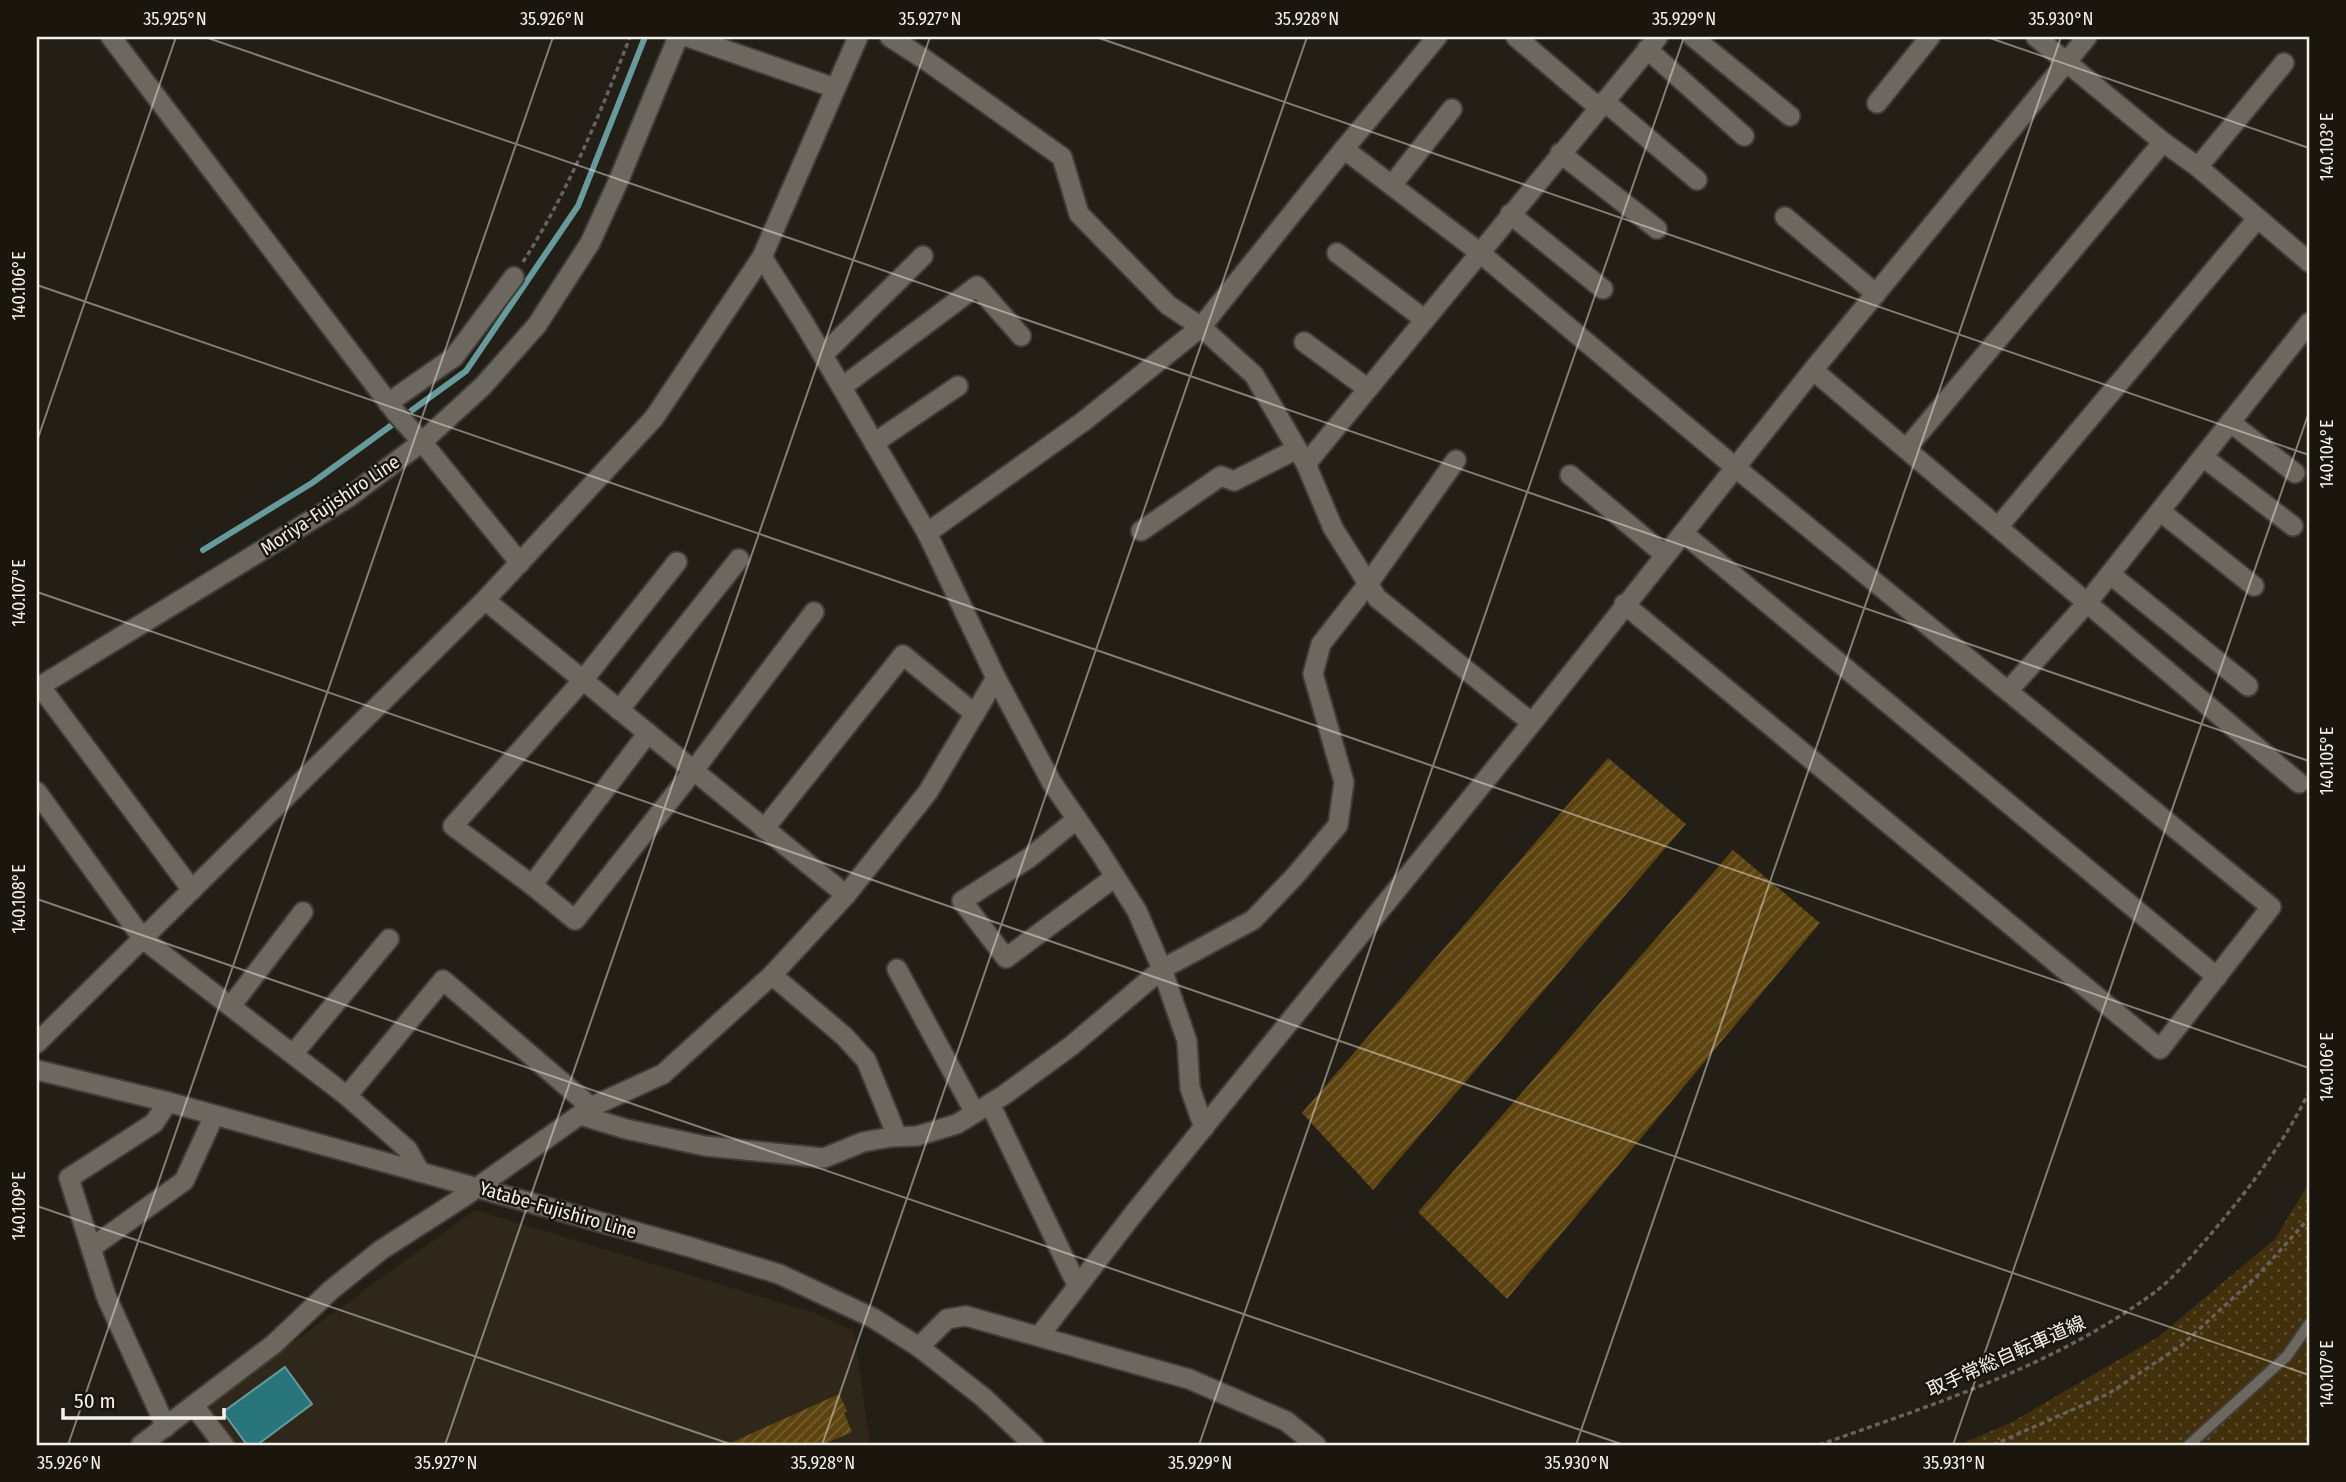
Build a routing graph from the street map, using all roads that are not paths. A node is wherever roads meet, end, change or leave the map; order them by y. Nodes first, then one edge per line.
1 (111, 37) edge
2 (678, 37) edge
3 (688, 37) edge
4 (858, 37) edge
5 (890, 37) edge
6 (1437, 37) edge
7 (1516, 37) edge
8 (1693, 37) edge
9 (1930, 37) edge
10 (2036, 37) edge
11 (2087, 37) edge
12 (1652, 43) edge
13 (2066, 63) junction
14 (2284, 63) dead end
15 (835, 88) junction
16 (1877, 103) dead end
17 (1601, 104) junction
18 (1452, 108) dead end
19 (1790, 116) dead end
20 (1744, 136) dead end
21 (2163, 142) junction
22 (1344, 149) junction
23 (1560, 153) junction
24 (2198, 167) junction
25 (1697, 180) dead end
26 (1392, 185) junction
27 (1510, 214) junction
28 (1785, 217) dead end
29 (2257, 219) junction
30 (1657, 229) dead end
31 (1479, 252) junction
32 (1337, 253) dead end
33 (923, 256) dead end
34 (762, 257) junction
35 (2309, 262) edge
36 (514, 277) road end
37 (1603, 289) dead end
38 (1876, 294) junction
39 (1424, 319) junction
40 (2309, 323) edge
41 (1201, 327) junction
42 (1021, 336) dead end
43 (1304, 342) dead end
44 (823, 355) junction
45 (1813, 370) junction
46 (958, 386) dead end
47 (842, 387) junction
48 (1367, 388) junction
49 (388, 403) junction
50 (2230, 422) junction
51 (422, 442) junction
52 (874, 443) junction
53 (1906, 449) junction
54 (1301, 456) junction
55 (2203, 457) junction
56 (1455, 460) dead end
57 (1736, 468) junction
58 (2295, 473) dead end
59 (1570, 475) dead end
60 (2160, 511) junction
61 (2293, 526) dead end
62 (1998, 527) junction
63 (1141, 531) dead end
64 (927, 533) junction
65 (1683, 533) junction
66 (1665, 555) junction
67 (739, 559) dead end
68 (677, 562) dead end
69 (520, 563) junction
70 (2110, 574) junction
71 (1368, 584) junction
72 (2254, 586) dead end
73 (485, 600) junction
74 (2087, 603) junction
75 (1624, 604) junction
76 (814, 612) dead end
77 (996, 678) junction
78 (583, 680) junction
79 (2248, 686) dead end
80 (38, 687) edge
81 (2008, 691) junction
82 (619, 710) junction
83 (975, 714) junction
84 (1532, 723) junction
85 (648, 733) junction
86 (694, 771) junction
87 (2299, 783) dead end
88 (37, 792) edge
89 (1077, 819) junction
90 (764, 828) junction
91 (1115, 877) junction
92 (531, 886) junction
93 (192, 890) junction
94 (846, 895) junction
95 (303, 912) dead end
96 (143, 939) junction
97 (389, 939) dead end
98 (897, 969) dead end
99 (1162, 969) junction
100 (772, 975) junction
101 (2217, 977) junction
102 (231, 1006) junction
103 (37, 1043) edge
104 (293, 1054) junction
105 (37, 1070) edge
106 (347, 1096) junction
107 (168, 1102) junction
108 (982, 1109) junction
109 (586, 1111) junction
110 (214, 1116) junction
111 (1204, 1128) junction
112 (897, 1136) junction
113 (420, 1172) junction
114 (477, 1188) junction
115 (91, 1248) junction
116 (1077, 1285) junction
117 (2309, 1324) edge
118 (1040, 1335) junction
119 (919, 1348) junction
120 (194, 1406) junction
121 (166, 1427) junction
122 (141, 1445) edge
123 (224, 1445) edge
124 (1034, 1445) edge
125 (1316, 1445) edge
126 (2189, 1445) edge

1 - 49 street
2 - 51 street, Moriya-Fujishiro Line
3 - 15 street
4 - 15 street
5 - 41 street
6 - 22 street
7 - 17 street
8 - 19 street
9 - 16 street
10 - 13 street
11 - 13 street
12 - 17 street
12 - 20 street
13 - 21 street
13 - 38 street
14 - 24 street
15 - 34 street
17 - 23 street
17 - 25 street
18 - 26 street
21 - 24 street
21 - 53 street
22 - 26 street
22 - 41 street
23 - 27 street
23 - 30 street
24 - 29 street
26 - 31 street
27 - 31 street
27 - 37 street
28 - 38 street
29 - 35 street
29 - 62 street
31 - 39 street
31 - 57 street
32 - 39 street
33 - 44 street
34 - 44 street
34 - 69 street
36 - 49 street
38 - 45 street
39 - 48 street
40 - 50 street
41 - 54 street
41 - 64 street
42 - 47 street
43 - 48 street
44 - 47 street
45 - 53 street
45 - 57 street
46 - 52 street
47 - 52 street
48 - 54 street
49 - 51 street
50 - 55 street
50 - 58 street
51 - 69 street
51 - 80 street, Moriya-Fujishiro Line
52 - 64 street
53 - 62 street
54 - 63 street
54 - 71 street
55 - 60 street
55 - 61 street
56 - 71 street
57 - 65 street
57 - 81 street
59 - 66 street
60 - 70 street
60 - 72 street
62 - 74 street
64 - 77 street
65 - 66 street
65 - 101 street
66 - 75 street
67 - 82 street
68 - 78 street
69 - 73 street
70 - 74 street
70 - 79 street
71 - 84 street
71 - 99 street
73 - 78 street
73 - 93 street
74 - 81 street
74 - 87 street
75 - 84 street
75 - 101 street
76 - 86 street
77 - 83 street
77 - 89 street
78 - 82 street
78 - 92 street
80 - 93 street
81 - 101 street
82 - 85 street
83 - 90 street
83 - 94 street
84 - 111 street
85 - 86 street
85 - 92 street
86 - 90 street
86 - 92 street
88 - 96 street
89 - 91 street
89 - 91 street
90 - 94 street
91 - 99 street
93 - 96 street
94 - 100 street
95 - 102 street
96 - 102 street
96 - 103 street
97 - 104 street
98 - 108 street
99 - 108 street
99 - 111 street
100 - 109 street
100 - 112 street
102 - 104 street
104 - 106 street
105 - 107 street, Yatabe-Fujishiro Line
106 - 109 street
106 - 113 street
107 - 110 street, Yatabe-Fujishiro Line
107 - 115 street
108 - 112 street
108 - 116 street
109 - 112 street
109 - 114 street
110 - 113 street, Yatabe-Fujishiro Line
110 - 115 street
111 - 116 street
113 - 114 street, Yatabe-Fujishiro Line
114 - 119 street, Yatabe-Fujishiro Line
114 - 120 street
115 - 121 street
116 - 118 street
117 - 126 lane
118 - 119 street
118 - 125 street
119 - 124 street, Yatabe-Fujishiro Line
120 - 121 street
120 - 123 street
121 - 122 street

